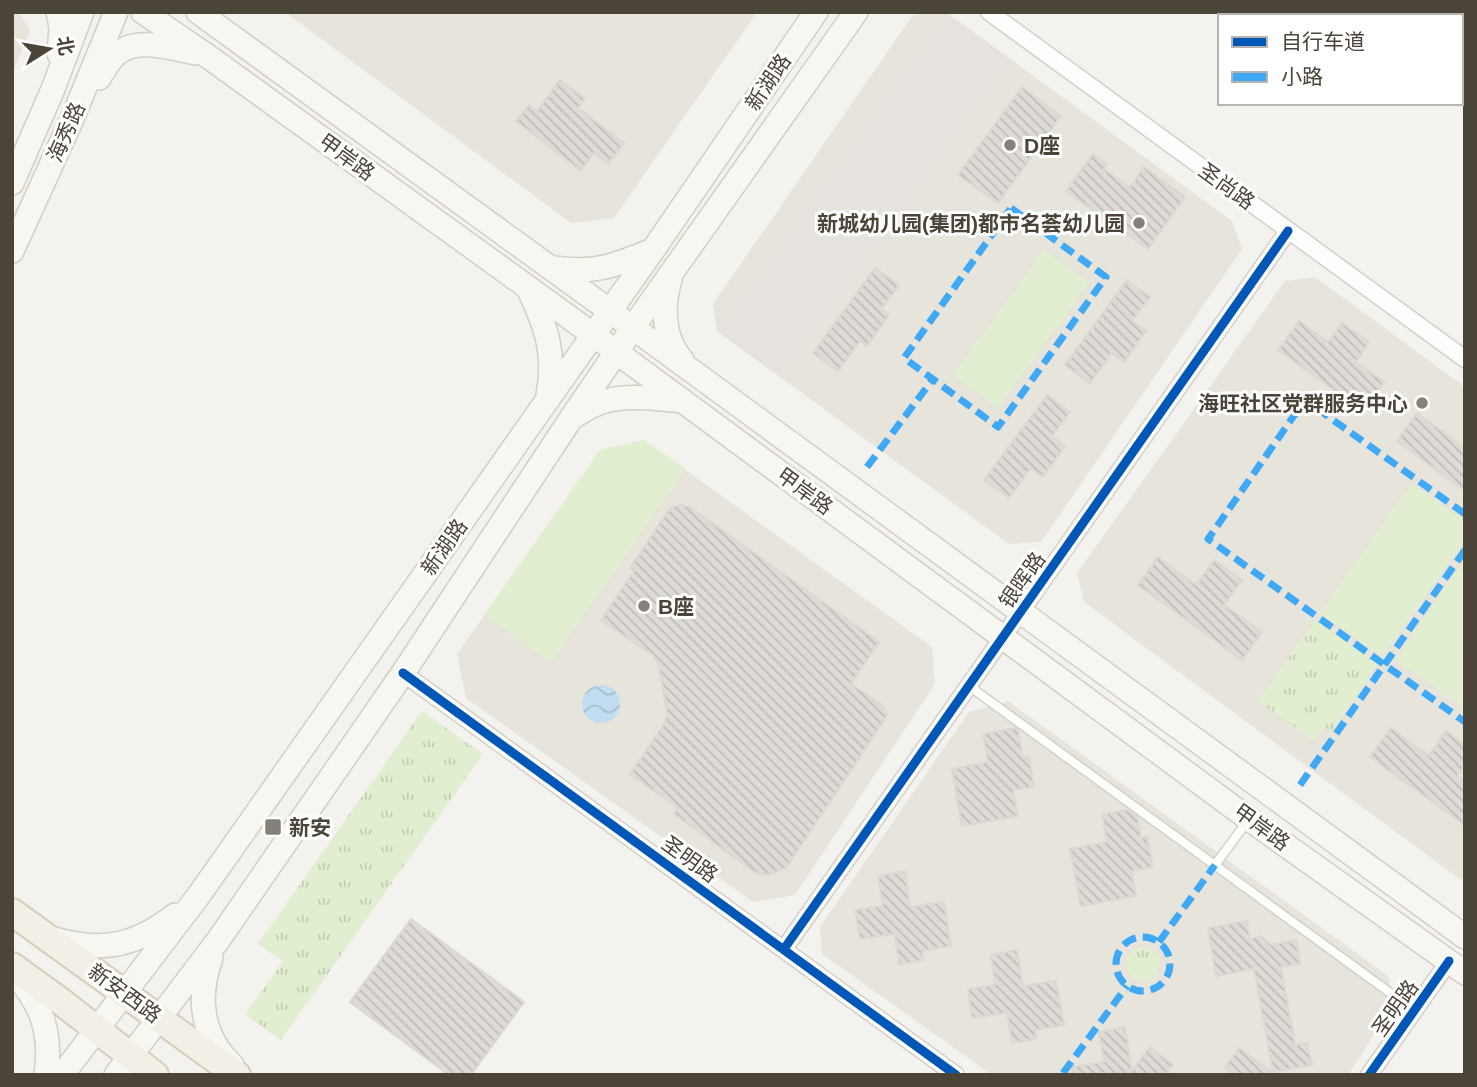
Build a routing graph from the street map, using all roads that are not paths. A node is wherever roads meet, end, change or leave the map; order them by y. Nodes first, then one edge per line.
1 (58, 12) edge
2 (82, 12) edge
3 (116, 12) edge
4 (143, 12) edge
5 (198, 12) edge
6 (207, 12) edge
7 (816, 12) edge
8 (856, 12) edge
9 (989, 12) edge
10 (223, 29) junction
11 (205, 55) junction
12 (53, 89) junction
13 (72, 119) junction
14 (733, 134) junction
15 (757, 152) junction
16 (12, 183) edge
17 (448, 192) junction
18 (433, 219) junction
19 (1289, 231) junction
20 (653, 250) junction
21 (12, 251) edge
22 (551, 268) junction
23 (673, 270) junction
24 (528, 288) junction
25 (610, 311) junction
26 (634, 328) junction
27 (593, 335) junction
28 (617, 352) junction
29 (1465, 359) edge
30 (691, 370) junction
31 (548, 399) junction
32 (684, 401) junction
33 (572, 417) junction
34 (1021, 612) junction
35 (1004, 637) junction
36 (404, 673) junction
37 (969, 686) junction
38 (1249, 819) junction
39 (1215, 865) junction
40 (199, 895) junction
41 (12, 912) edge
42 (47, 937) junction
43 (1465, 937) edge
44 (219, 939) junction
45 (784, 949) junction
46 (1457, 967) edge
47 (12, 968) edge
48 (124, 994) junction
49 (1415, 1011) junction
50 (160, 1019) junction
51 (97, 1029) junction
52 (123, 1065) edge
53 (46, 1075) edge
54 (62, 1075) edge
55 (155, 1075) edge
56 (239, 1075) edge
57 (956, 1075) edge
58 (1369, 1075) edge

1 - 12 main road
2 - 12 main road, 海秀路
3 - 13 main road, 海秀路
4 - 11 main road, 甲岸路
5 - 10 main road, 甲岸路
6 - 10 main road
7 - 14 main road, 新湖路
8 - 15 main road, 新湖路
9 - 19 street, 圣尚路
10 - 17 main road, 甲岸路
11 - 13 main road
11 - 18 main road, 甲岸路
12 - 16 main road, 海秀路
13 - 21 main road, 海秀路
14 - 15 main road
14 - 20 main road, 新湖路
15 - 23 main road, 新湖路
17 - 18 main road
17 - 22 main road, 甲岸路
18 - 24 main road, 甲岸路
19 - 29 street, 圣尚路
19 - 34 street, 银晖路
20 - 22 main road
20 - 25 main road, 新湖路
22 - 25 main road, 甲岸路
23 - 26 main road, 新湖路
23 - 30 main road
24 - 27 main road, 甲岸路
24 - 31 main road
25 - 26 main road, 甲岸路
25 - 27 main road, 新湖路
26 - 28 main road, 新湖路
26 - 30 main road, 甲岸路
27 - 28 main road, 甲岸路
27 - 31 main road, 新湖路
28 - 32 main road, 甲岸路
28 - 33 main road, 新湖路
30 - 34 main road, 甲岸路
31 - 40 main road, 新湖路
32 - 33 main road
32 - 35 main road, 甲岸路
33 - 36 main road, 新湖路
34 - 35 street, 银晖路
34 - 43 main road, 甲岸路
35 - 37 street, 银晖路
35 - 38 main road, 甲岸路
36 - 44 main road, 新湖路
36 - 45 street, 圣明路
37 - 39 lane
37 - 45 street, 银晖路
38 - 39 lane
38 - 46 main road, 甲岸路
39 - 49 lane
40 - 42 main road
40 - 48 main road, 新湖路
41 - 42 main road, 新安西路
42 - 48 main road, 新安西路
44 - 50 main road, 新湖路
44 - 56 main road
45 - 57 street, 圣明路
46 - 49 street, 圣明路
47 - 51 main road, 新安西路
47 - 53 main road
48 - 50 main road, 新安西路
48 - 51 main road, 新湖路
49 - 58 street, 圣明路
50 - 52 main road, 新湖路
50 - 56 main road, 新安西路
51 - 52 main road, 新安西路
51 - 54 main road, 新湖路
52 - 55 main road, 新安西路

